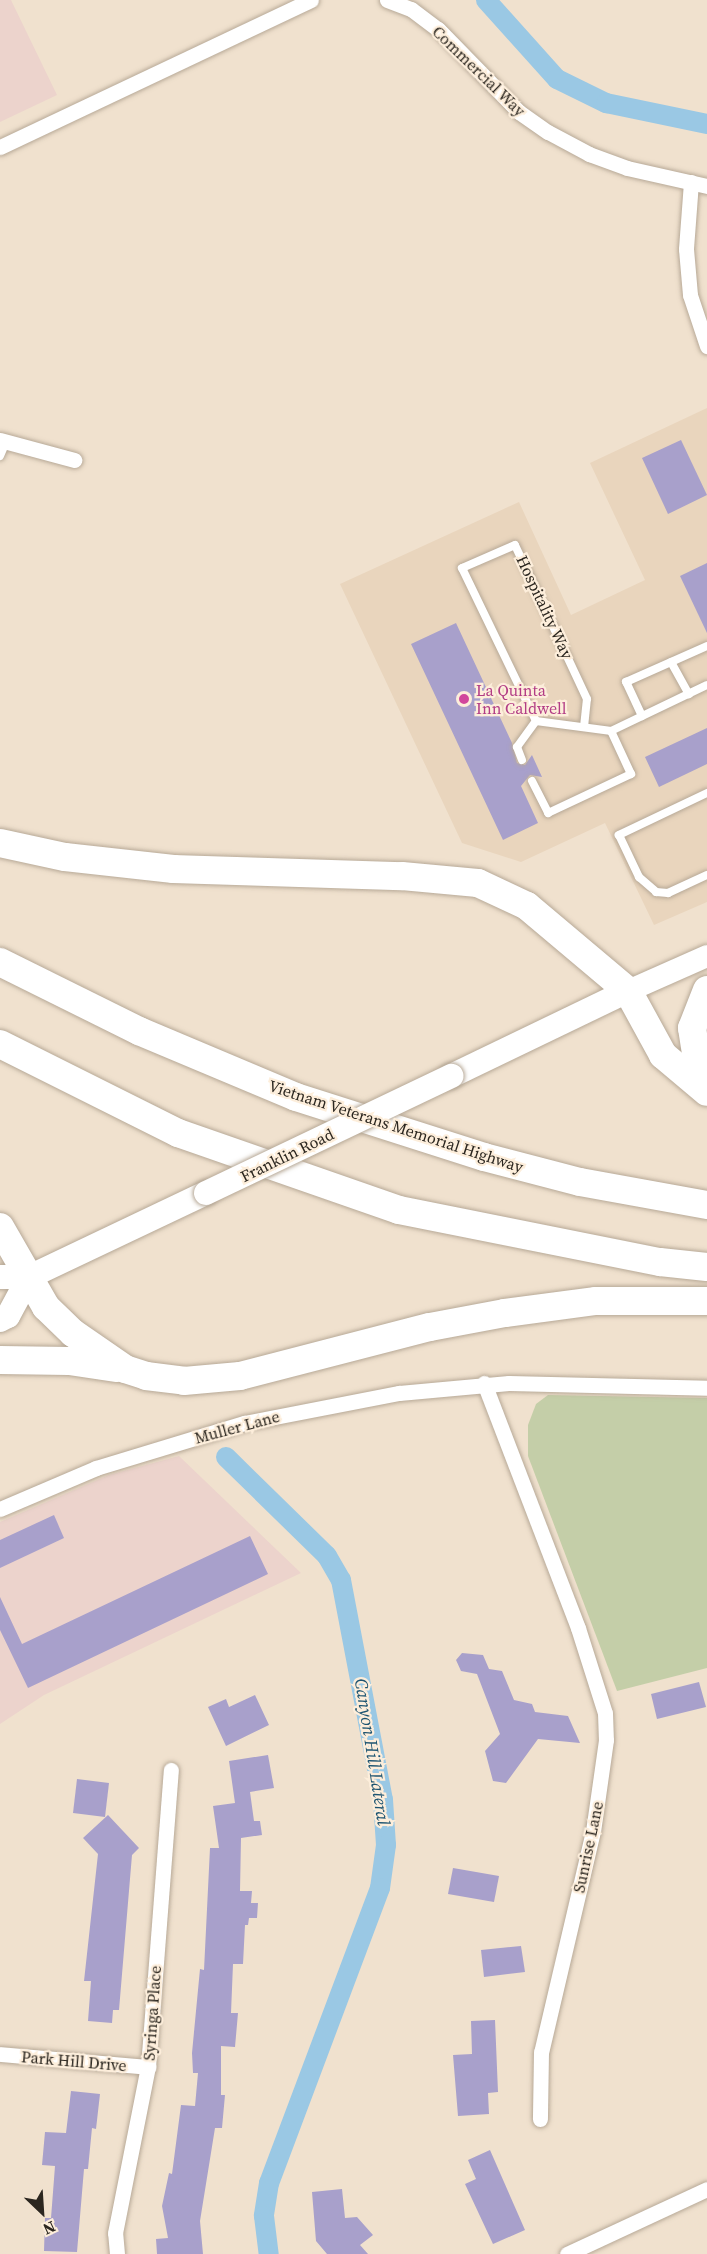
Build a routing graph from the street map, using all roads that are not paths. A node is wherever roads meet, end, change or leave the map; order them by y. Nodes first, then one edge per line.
1 (311, 0) edge
2 (387, 0) edge
3 (0, 147) edge
4 (691, 182) junction
5 (707, 186) edge
6 (707, 346) edge
7 (2, 446) edge
8 (74, 460) dead end
9 (707, 646) edge
10 (672, 662) junction
11 (707, 685) edge
12 (688, 694) junction
13 (642, 716) junction
14 (536, 721) junction
15 (584, 727) junction
16 (611, 731) junction
17 (522, 760) dead end
18 (532, 781) dead end
19 (707, 793) edge
20 (0, 843) edge
21 (707, 875) edge
22 (707, 956) edge
23 (0, 962) edge
24 (707, 990) edge
25 (628, 992) junction
26 (0, 1044) edge
27 (707, 1070) edge
28 (707, 1092) edge
29 (707, 1205) edge
30 (0, 1227) edge
31 (707, 1267) edge
32 (0, 1277) edge
33 (29, 1277) junction
34 (707, 1301) edge
35 (0, 1320) edge
36 (0, 1360) edge
37 (126, 1369) junction
38 (484, 1383) junction
39 (707, 1388) edge
40 (0, 1509) edge
41 (171, 1770) dead end
42 (0, 2054) edge
43 (148, 2067) junction
44 (540, 2119) dead end
45 (707, 2189) edge
46 (117, 2254) edge
47 (567, 2254) edge

1 - 3 street
2 - 4 street, Commercial Way
4 - 5 street, Commercial Way
4 - 6 street
7 - 8 street
9 - 10 lane
10 - 12 lane
10 - 13 lane
11 - 12 lane
12 - 13 lane
13 - 16 lane
14 - 15 lane
14 - 15 lane, Hospitality Way
14 - 17 lane
15 - 16 lane
16 - 18 lane
19 - 21 lane
20 - 25 highway
22 - 25 main road, Franklin Road
23 - 29 highway, Vietnam Veterans Memorial Highway
24 - 27 highway
25 - 28 highway
25 - 33 main road, Franklin Road, bridge
26 - 31 highway
30 - 33 highway
32 - 33 main road, Franklin Road
33 - 35 main road
33 - 37 highway
34 - 37 highway
36 - 37 highway
38 - 39 street, Muller Lane
38 - 40 street, Muller Lane
38 - 44 street, Sunrise Lane
41 - 43 street, Syringa Place
42 - 43 street, Park Hill Drive
43 - 46 street, Syringa Place
45 - 47 street

